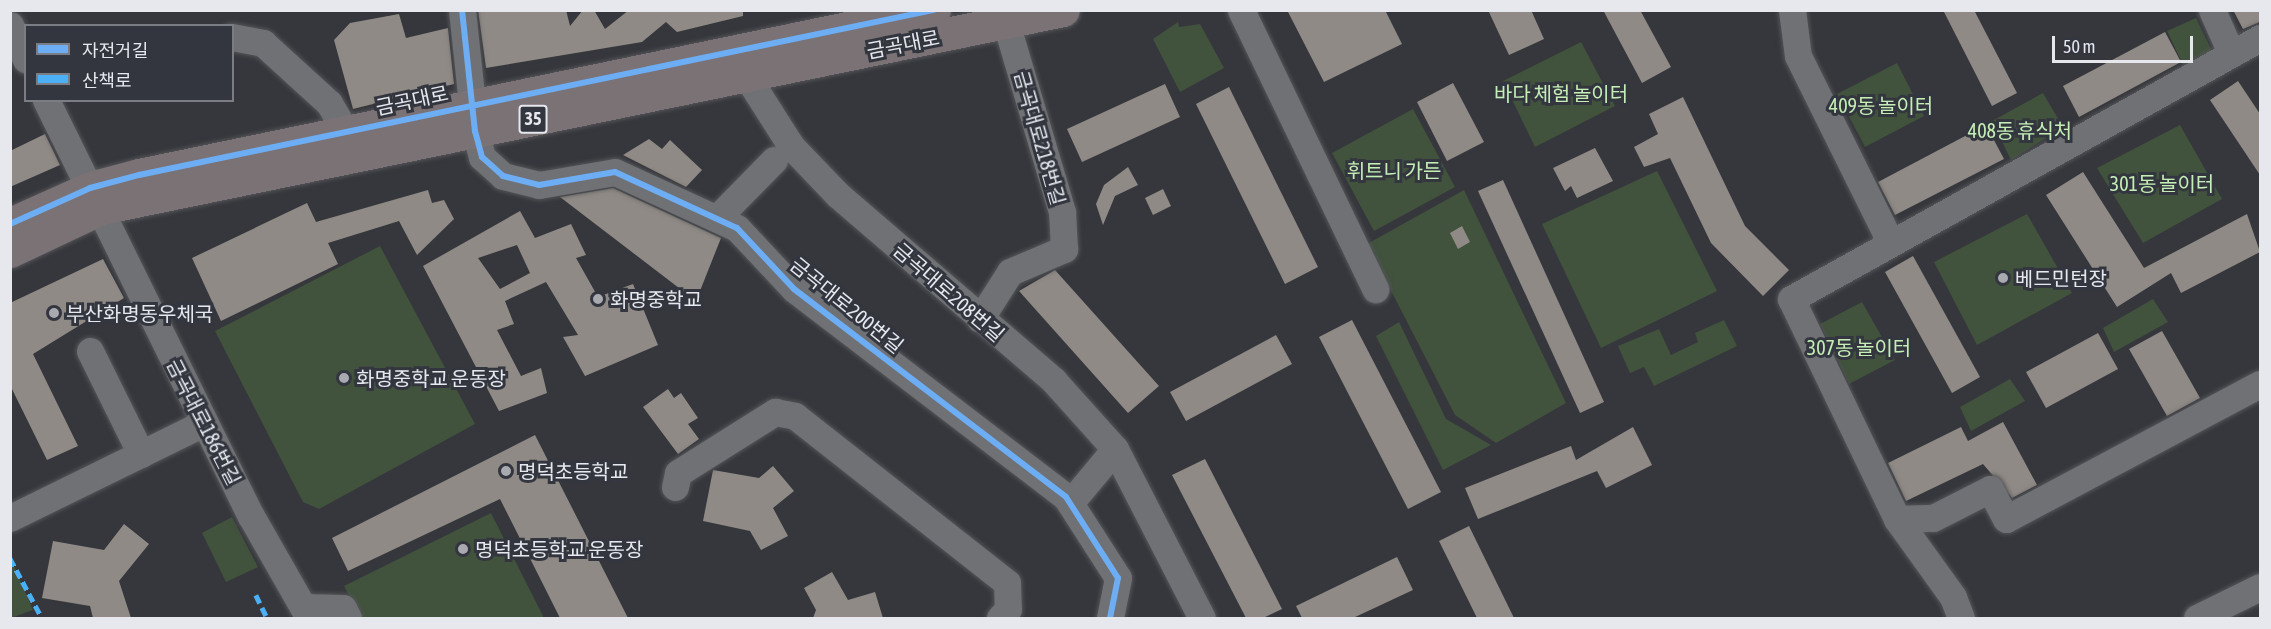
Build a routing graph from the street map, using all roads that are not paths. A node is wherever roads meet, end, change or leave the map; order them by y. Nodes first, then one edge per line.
1 (462, 10) edge
2 (934, 10) edge
3 (1063, 10) edge
4 (1241, 10) edge
5 (1792, 10) edge
6 (2212, 10) edge
7 (10, 17) edge
8 (1006, 23) junction
9 (29, 24) edge
10 (10, 25) edge
11 (234, 37) edge
12 (2260, 38) edge
13 (2231, 53) junction
14 (24, 55) edge
15 (746, 75) junction
16 (47, 102) edge
17 (472, 118) junction
18 (346, 132) junction
19 (774, 160) dead end
20 (96, 198) junction
21 (718, 217) junction
22 (10, 224) edge
23 (1890, 241) junction
24 (10, 251) edge
25 (1376, 289) dead end
26 (980, 319) junction
27 (90, 351) dead end
28 (2260, 384) edge
29 (204, 423) junction
30 (1115, 449) junction
31 (141, 454) junction
32 (675, 488) dead end
33 (1070, 503) junction
34 (10, 518) edge
35 (1897, 519) junction
36 (2260, 587) edge
37 (348, 618) edge
38 (1000, 618) edge
39 (1110, 618) edge
40 (1202, 618) edge
41 (1961, 618) edge
42 (2197, 618) edge

1 - 17 street, 금곡대로200번길
2 - 17 main road, 금곡대로 / 35
3 - 8 main road, 금곡대로 / 35
4 - 25 street
5 - 23 street
6 - 13 street
7 - 9 street
8 - 15 main road, 금곡대로 / 35
8 - 26 street, 금곡대로218번길
10 - 14 street
11 - 18 street
12 - 13 street
13 - 23 street
15 - 17 main road, 금곡대로 / 35
15 - 26 street, 금곡대로208번길
16 - 20 street, 금곡대로186번길
17 - 18 main road, 금곡대로 / 35
17 - 20 main road, 금곡대로 / 35
17 - 21 street, 금곡대로200번길
18 - 20 main road, 금곡대로 / 35
19 - 21 street
20 - 22 main road, 금곡대로 / 35
20 - 24 main road, 금곡대로 / 35
20 - 29 street, 금곡대로186번길
21 - 33 street, 금곡대로200번길
23 - 35 street
26 - 30 street, 금곡대로208번길
27 - 31 street
28 - 35 street
29 - 31 street
29 - 37 street, 금곡대로186번길
30 - 33 street
30 - 40 street, 금곡대로208번길
31 - 34 street
32 - 38 street
33 - 39 street, 금곡대로200번길
35 - 41 street
36 - 42 street

